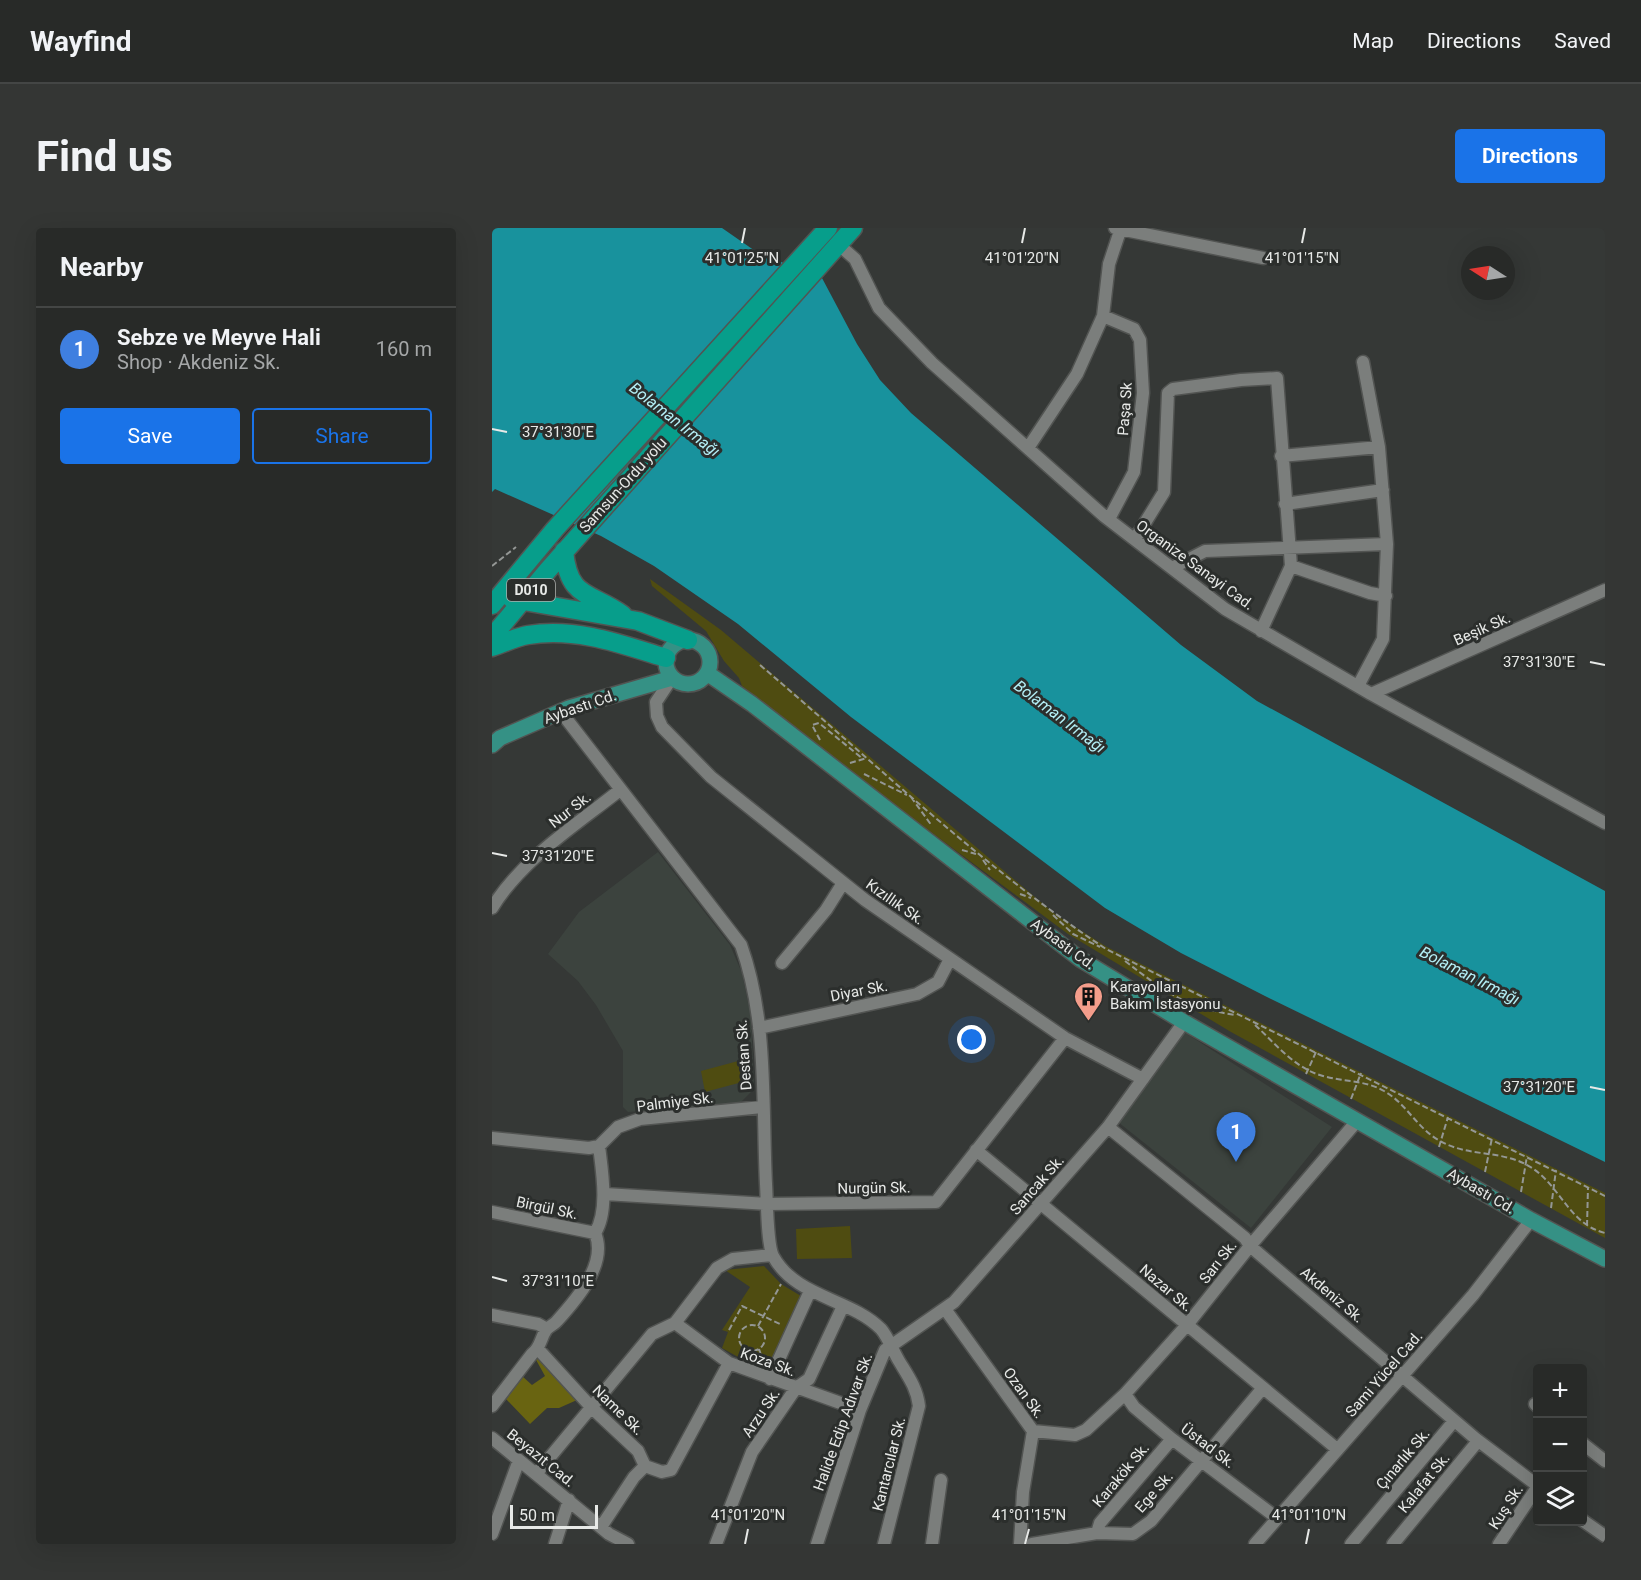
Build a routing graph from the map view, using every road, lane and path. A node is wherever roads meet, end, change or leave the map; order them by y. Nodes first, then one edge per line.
1 (853, 228) edge
2 (1119, 229) edge
3 (833, 236) edge
4 (1263, 258) dead end
5 (812, 260) junction
6 (1103, 316) junction
7 (1363, 362) dead end
8 (1380, 447) junction
9 (1028, 448) junction
10 (1281, 456) junction
11 (1383, 490) junction
12 (1285, 504) junction
13 (1109, 519) junction
14 (1135, 539) junction
15 (1387, 544) junction
16 (516, 547) dead end
17 (567, 548) junction
18 (1289, 550) junction
19 (492, 566) edge
20 (1291, 566) junction
21 (1172, 568) junction
22 (1605, 590) edge
23 (1386, 596) junction
24 (523, 600) junction
25 (494, 601) edge
26 (629, 620) junction
27 (1261, 631) junction
28 (492, 638) edge
29 (688, 640) junction
30 (492, 646) edge
31 (666, 658) junction
32 (760, 665) dead end
33 (707, 673) junction
34 (672, 678) junction
35 (1358, 686) junction
36 (1371, 694) junction
37 (561, 712) junction
38 (820, 740) dead end
39 (492, 745) edge
40 (867, 758) junction
41 (862, 759) junction
42 (849, 768) dead end
43 (856, 772) dead end
44 (620, 790) junction
45 (909, 796) junction
46 (1605, 823) edge
47 (936, 832) dead end
48 (961, 849) dead end
49 (976, 854) junction
50 (843, 883) junction
51 (492, 908) edge
52 (1049, 911) junction
53 (1106, 949) junction
54 (1121, 957) junction
55 (950, 959) junction
56 (782, 963) dead end
57 (1239, 1015) junction
58 (1184, 1022) junction
59 (1253, 1023) junction
60 (759, 1028) junction
61 (1065, 1038) junction
62 (1316, 1052) junction
63 (1308, 1070) junction
64 (1361, 1073) junction
65 (1306, 1074) dead end
66 (1143, 1079) junction
67 (1358, 1082) junction
68 (1351, 1099) dead end
69 (762, 1107) junction
70 (1448, 1117) junction
71 (1357, 1121) junction
72 (1108, 1127) junction
73 (492, 1138) edge
74 (1492, 1138) junction
75 (1441, 1141) junction
76 (599, 1146) junction
77 (1439, 1147) dead end
78 (976, 1150) junction
79 (1490, 1152) junction
80 (1527, 1156) junction
81 (1526, 1164) junction
82 (1556, 1170) junction
83 (1485, 1172) dead end
84 (1554, 1187) junction
85 (1588, 1187) junction
86 (1521, 1192) dead end
87 (605, 1194) junction
88 (1605, 1196) edge
89 (1040, 1203) junction
90 (767, 1204) junction
91 (1551, 1208) dead end
92 (492, 1212) edge
93 (1531, 1220) junction
94 (1587, 1226) junction
95 (595, 1233) junction
96 (1605, 1233) edge
97 (1250, 1246) junction
98 (772, 1255) junction
99 (1605, 1259) edge
100 (789, 1277) junction
101 (810, 1290) junction
102 (843, 1306) junction
103 (945, 1309) junction
104 (492, 1315) edge
105 (764, 1316) junction
106 (675, 1323) junction
107 (1187, 1325) junction
108 (758, 1326) junction
109 (547, 1329) junction
110 (729, 1330) dead end
111 (780, 1335) dead end
112 (890, 1347) junction
113 (538, 1349) junction
114 (759, 1349) junction
115 (729, 1363) junction
116 (770, 1372) junction
117 (1403, 1376) junction
118 (796, 1388) junction
119 (1262, 1389) junction
120 (1125, 1394) junction
121 (492, 1406) edge
122 (592, 1408) junction
123 (860, 1410) junction
124 (1454, 1421) junction
125 (1033, 1431) junction
126 (492, 1438) edge
127 (1172, 1439) junction
128 (1478, 1441) junction
129 (1587, 1447) edge
130 (1337, 1449) junction
131 (519, 1460) junction
132 (1201, 1460) junction
133 (1605, 1461) edge
134 (645, 1466) junction
135 (536, 1474) junction
136 (941, 1480) dead end
137 (1533, 1482) edge
138 (1533, 1493) edge
139 (569, 1500) junction
140 (1277, 1518) junction
141 (1587, 1523) edge
142 (601, 1527) junction
143 (1097, 1533) junction
144 (492, 1534) edge
145 (1605, 1536) edge
146 (622, 1542) edge
147 (555, 1544) edge
148 (716, 1544) edge
149 (817, 1544) edge
150 (884, 1544) edge
151 (932, 1544) edge
152 (1020, 1544) edge
153 (1032, 1544) edge
154 (1256, 1544) edge
155 (1351, 1544) edge
156 (1393, 1544) edge
157 (1499, 1544) edge

1 - 3 highway, Samsun-Ordu yolu / D010
2 - 4 street
2 - 6 street
3 - 5 highway, Samsun-Ordu yolu / D010
3 - 9 street, Organize Sanayi Cad.
5 - 17 highway, Samsun-Ordu yolu / D010
5 - 25 highway, Samsun-Ordu yolu / D010
6 - 9 street
6 - 13 street, Paşa Sk
7 - 8 street
8 - 10 street
8 - 11 street
9 - 13 street, Organize Sanayi Cad.
10 - 12 street
10 - 14 street
11 - 12 street
11 - 15 street
12 - 18 street
13 - 14 street, Organize Sanayi Cad.
14 - 21 street, Organize Sanayi Cad.
15 - 18 street
15 - 23 street
16 - 19 path
17 - 24 highway, Samsun-Ordu yolu / D010
17 - 26 highway
18 - 20 street
18 - 21 street
20 - 23 street
20 - 27 street
21 - 27 street, Organize Sanayi Cad.
22 - 36 street, Beşik Sk.
23 - 35 street
24 - 25 highway
24 - 26 highway
24 - 28 highway, Samsun-Ordu yolu / D010
26 - 29 highway
27 - 35 street, Organize Sanayi Cad.
29 - 31 main road
29 - 33 main road
30 - 31 highway
31 - 34 main road
32 - 40 path
33 - 34 main road
33 - 58 main road, Aybastı Cd.
34 - 37 main road, Aybastı Cd.
34 - 50 street, Kızıllık Sk.
35 - 36 street, Organize Sanayi Cad.
36 - 46 street, Organize Sanayi Cad.
37 - 39 main road, Aybastı Cd.
37 - 44 street, Destan Sk.
38 - 41 path
40 - 41 path
40 - 45 path
41 - 42 path
43 - 45 path
44 - 51 street, Nur Sk.
44 - 60 street, Destan Sk.
45 - 47 path
45 - 49 path
48 - 49 path
49 - 52 path
50 - 55 street, Kızıllık Sk.
50 - 56 street
52 - 53 path
52 - 53 path
53 - 54 path
54 - 57 path
54 - 57 path
55 - 60 street, Diyar Sk.
55 - 61 street, Kızıllık Sk.
57 - 59 path
58 - 66 street, Sancak Sk.
58 - 71 main road, Aybastı Cd.
59 - 62 path
59 - 63 path
60 - 69 street, Destan Sk.
61 - 66 street, Kızıllık Sk.
61 - 78 street, Nurgün Sk.
62 - 63 path
62 - 64 path
63 - 65 path
63 - 67 path
64 - 67 path
64 - 70 path
66 - 72 street, Sancak Sk.
67 - 68 path
67 - 75 path
69 - 76 street, Palmiye Sk.
69 - 90 street, Destan Sk.
70 - 74 path
70 - 75 path
71 - 93 main road, Aybastı Cd.
71 - 97 street, Sarı Sk.
72 - 89 street, Sancak Sk.
72 - 97 street, Akdeniz Sk.
73 - 76 street
74 - 79 path
74 - 80 path
75 - 77 path
75 - 79 path
76 - 87 street
78 - 89 street, Nazar Sk.
78 - 90 street, Nurgün Sk.
79 - 81 path
79 - 83 path
80 - 81 path
80 - 82 path
81 - 84 path
81 - 86 path
82 - 84 path
82 - 85 path
84 - 91 path
84 - 94 path
85 - 88 path
85 - 94 path
87 - 90 street, Nurgün Sk.
87 - 95 street
89 - 103 street, Sancak Sk.
89 - 107 street, Nazar Sk.
90 - 98 street, Destan Sk.
92 - 95 street, Birgül Sk.
93 - 99 main road, Aybastı Cd.
93 - 117 street, Sami Yücel Cad.
94 - 96 path
95 - 109 street
97 - 107 street, Sarı Sk.
97 - 117 street, Akdeniz Sk.
98 - 100 street
98 - 106 street
100 - 101 street
100 - 105 path
101 - 102 street
101 - 116 street
102 - 112 street
102 - 118 street, Arzu Sk.
103 - 112 street, Sancak Sk.
103 - 125 street, Ozan Sk.
104 - 109 street
105 - 108 path
105 - 110 path
105 - 111 path
106 - 115 street, Koza Sk.
106 - 122 street
107 - 119 street, Nazar Sk.
107 - 120 street, Sarı Sk.
108 - 114 path
108 - 114 path
109 - 113 street
112 - 123 street, Halide Edip Adıvar Sk.
112 - 150 street, Kantarcılar Sk.
113 - 121 street
113 - 122 street, Name Sk.
114 - 116 path
115 - 116 street, Koza Sk.
115 - 134 street
116 - 118 street, Koza Sk.
117 - 124 street, Akdeniz Sk.
117 - 130 street, Sami Yücel Cad.
118 - 123 street, Koza Sk.
118 - 148 street, Arzu Sk.
119 - 130 street, Nazar Sk.
119 - 132 street, Ege Sk.
120 - 125 street, Sarı Sk.
120 - 127 street, Üstad Sk.
122 - 134 street, Name Sk.
122 - 135 street
123 - 149 street, Halide Edip Adıvar Sk.
124 - 128 street, Akdeniz Sk.
124 - 155 street, Çınarlık Sk.
125 - 152 street, Ozan Sk.
126 - 131 street, Beyazıt Cad.
127 - 132 street, Üstad Sk.
127 - 143 street, Karakök Sk.
128 - 137 street, Akdeniz Sk.
128 - 156 street, Kalafat Sk.
129 - 133 street
130 - 140 street, Sami Yücel Cad.
131 - 135 street, Beyazıt Cad.
131 - 144 street
132 - 140 street, Üstad Sk.
132 - 143 street, Ege Sk.
134 - 142 street
135 - 139 street, Beyazıt Cad.
136 - 151 street
138 - 157 street, Kuş Sk.
139 - 142 street, Beyazıt Cad.
139 - 147 street
140 - 154 street, Sami Yücel Cad.
141 - 145 street
142 - 146 street, Beyazıt Cad.
143 - 153 street, Ege Sk.

